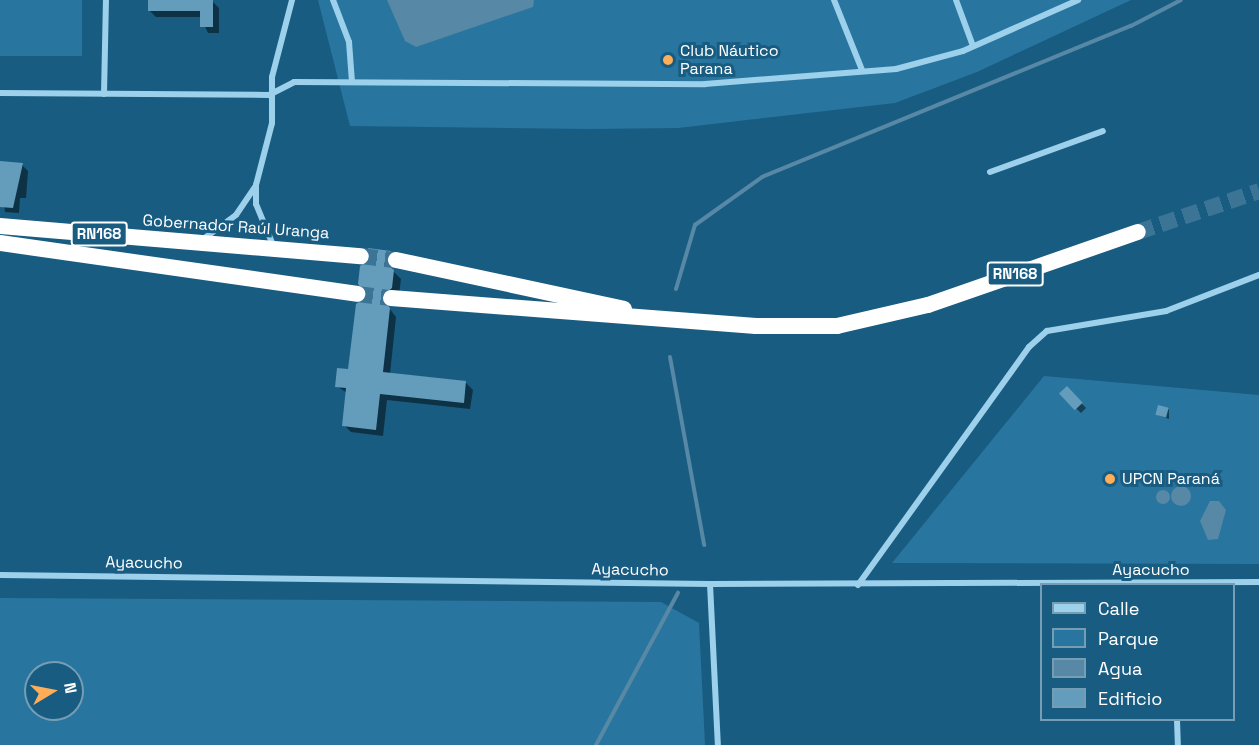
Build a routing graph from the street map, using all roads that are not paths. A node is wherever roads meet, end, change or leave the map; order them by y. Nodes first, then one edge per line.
1 (106, 0) edge
2 (292, 0) edge
3 (333, 0) edge
4 (834, 0) edge
5 (956, 0) edge
6 (1078, 0) edge
7 (973, 46) junction
8 (862, 70) junction
9 (352, 82) junction
10 (0, 93) edge
11 (104, 94) junction
12 (269, 95) junction
13 (1103, 131) dead end
14 (990, 172) dead end
15 (256, 185) junction
16 (0, 226) edge
17 (1138, 232) tunnel mouth
18 (199, 242) junction
19 (0, 243) edge
20 (273, 246) junction
21 (361, 256) tunnel mouth
22 (396, 260) tunnel mouth
23 (1259, 275) edge
24 (357, 294) tunnel mouth
25 (391, 298) tunnel mouth
26 (648, 315) junction
27 (0, 575) edge
28 (1259, 582) edge
29 (1213, 583) edge
30 (711, 584) junction
31 (1040, 584) edge
32 (858, 585) junction
33 (1177, 721) edge
34 (718, 745) edge
35 (1179, 745) edge

1 - 11 street
2 - 12 street
3 - 9 street
4 - 8 street
5 - 7 street
6 - 7 street
7 - 8 street
8 - 9 street
9 - 12 street
10 - 11 street
11 - 12 street
12 - 15 street
13 - 14 street
15 - 18 street
15 - 20 street
16 - 18 highway, Gobernador Raúl Uranga / RN168
17 - 26 highway, RN168
18 - 20 highway, Gobernador Raúl Uranga / RN168
19 - 24 highway, RN168
20 - 21 highway, Gobernador Raúl Uranga / RN168
22 - 26 highway, RN168
23 - 32 street
25 - 26 highway, RN168
27 - 30 street, Ayacucho
28 - 29 street, Ayacucho
30 - 32 street, Ayacucho
30 - 34 street
31 - 32 street, Ayacucho
33 - 35 street

